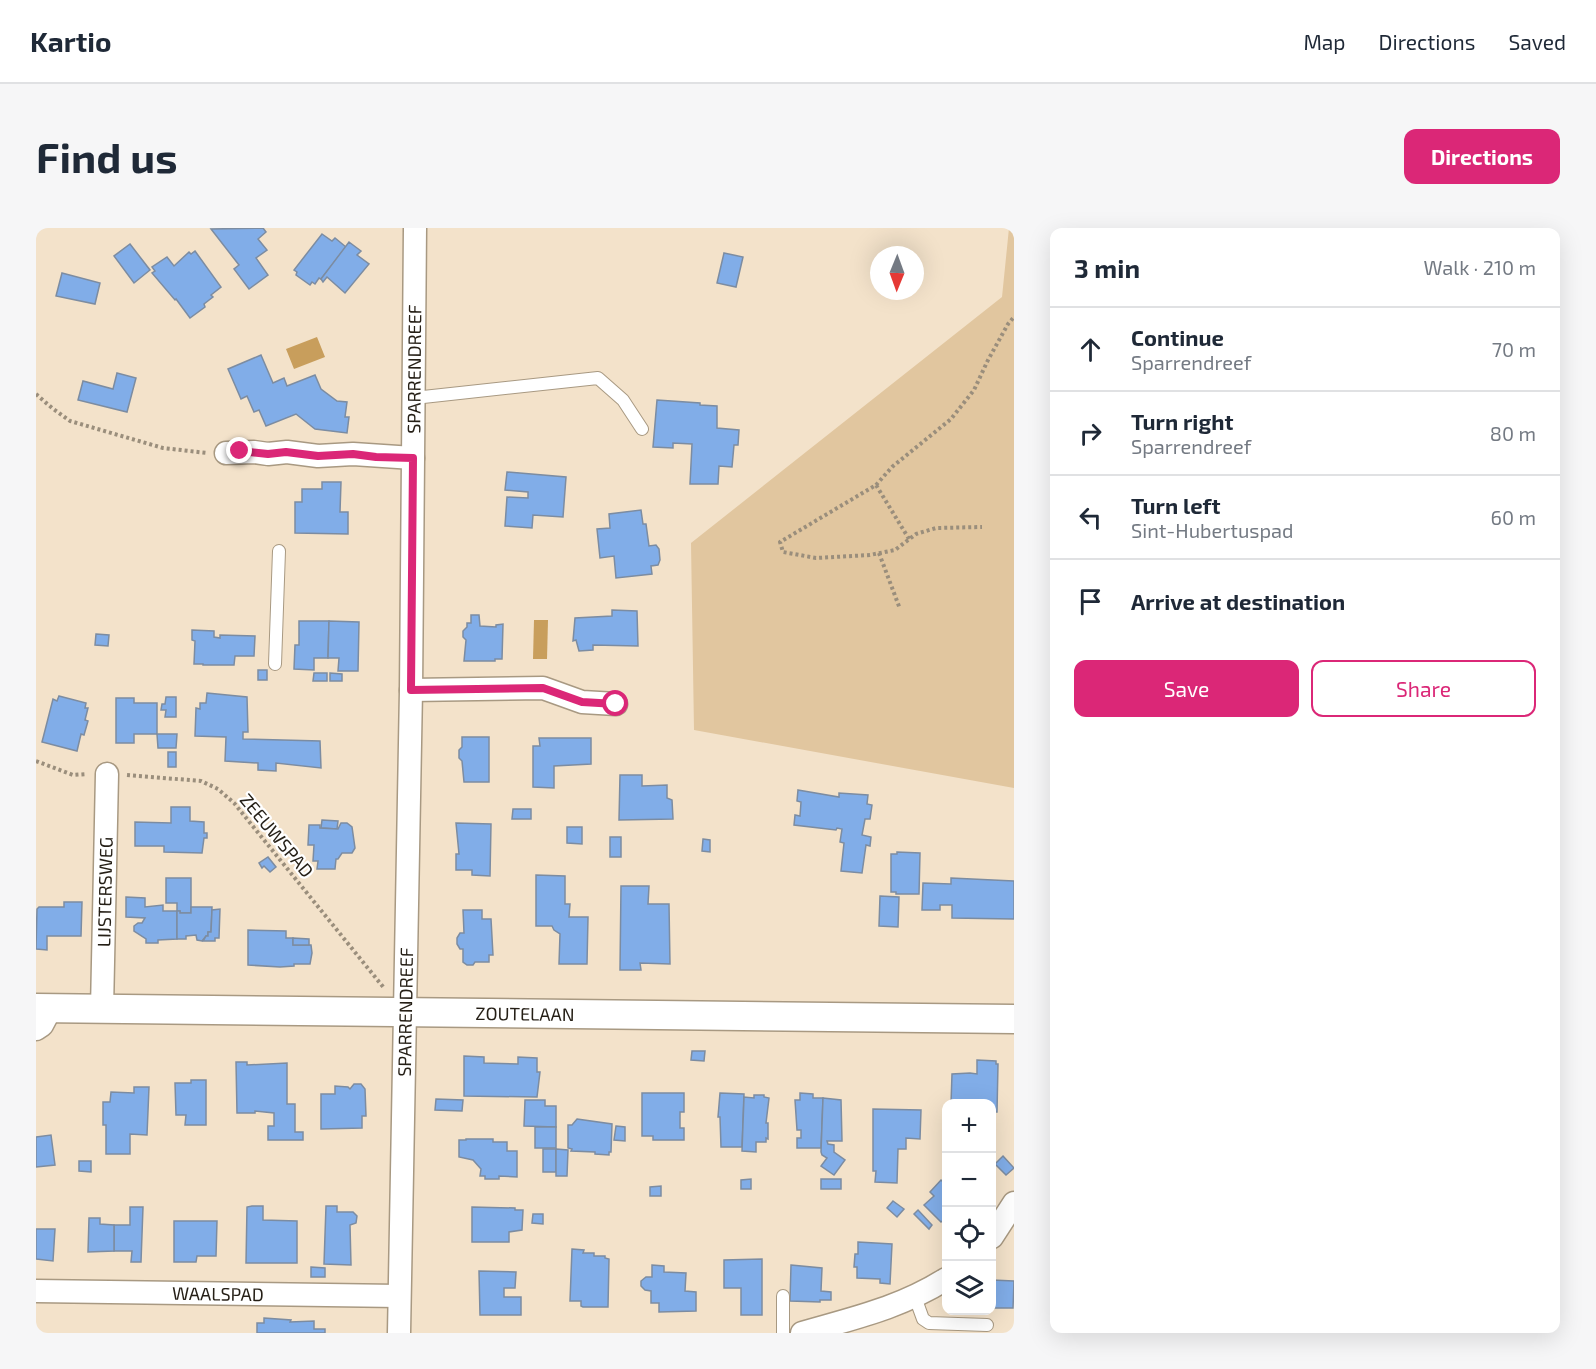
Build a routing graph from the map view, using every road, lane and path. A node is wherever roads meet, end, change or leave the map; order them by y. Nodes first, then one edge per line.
1 (415, 228) edge
2 (1014, 317) edge
3 (36, 394) edge
4 (414, 398) junction
5 (642, 429) dead end
6 (226, 453) joint
7 (413, 458) junction
8 (876, 485) junction
9 (982, 527) dead end
10 (909, 539) junction
11 (279, 551) dead end
12 (879, 553) junction
13 (900, 609) dead end
14 (275, 664) dead end
15 (411, 690) junction
16 (616, 704) dead end
17 (36, 762) edge
18 (107, 774) junction
19 (386, 990) dead end
20 (102, 1009) junction
21 (406, 1013) junction
22 (41, 1015) edge
23 (1014, 1019) edge
24 (1014, 1203) edge
25 (996, 1231) edge
26 (942, 1281) edge
27 (36, 1291) edge
28 (399, 1296) junction
29 (783, 1296) dead end
30 (915, 1297) junction
31 (987, 1324) dead end
32 (399, 1333) edge
33 (783, 1333) edge
34 (802, 1333) edge

1 - 4 street, SPARRENDREEF
2 - 8 path
3 - 6 path
4 - 5 lane
4 - 7 street, SPARRENDREEF
6 - 7 street
7 - 15 street, SPARRENDREEF
8 - 10 path
8 - 12 path
9 - 10 path
10 - 12 path
11 - 14 lane
12 - 13 path
15 - 16 street
15 - 21 street, SPARRENDREEF
17 - 18 path, ZEEUWSPAD
18 - 19 path, ZEEUWSPAD
18 - 20 street, LIJSTERSWEG
20 - 21 street, ZOUTELAAN
20 - 22 street, ZOUTELAAN
21 - 23 street, ZOUTELAAN
21 - 28 street, SPARRENDREEF
24 - 25 street
26 - 30 street
27 - 28 street, WAALSPAD
28 - 32 street, SPARRENDREEF
29 - 33 lane
30 - 31 lane
30 - 34 street

